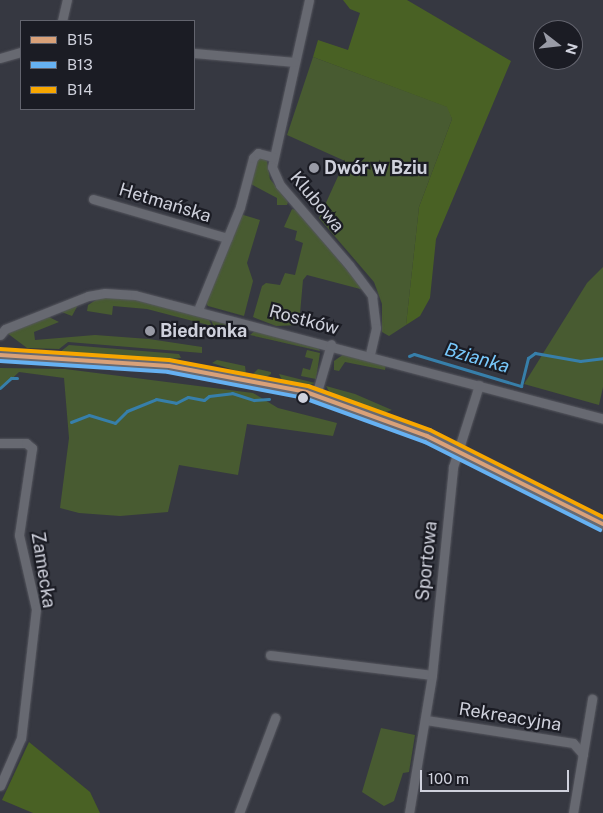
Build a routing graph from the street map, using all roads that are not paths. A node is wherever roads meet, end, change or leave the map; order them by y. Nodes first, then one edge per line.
1 (67, 0) edge
2 (309, 0) edge
3 (62, 20) edge
4 (20, 52) edge
5 (195, 53) edge
6 (0, 58) edge
7 (294, 62) junction
8 (273, 157) junction
9 (94, 199) dead end
10 (227, 238) junction
11 (198, 310) junction
12 (0, 335) edge
13 (332, 344) junction
14 (0, 355) edge
15 (370, 355) junction
16 (480, 385) junction
17 (316, 396) junction
18 (603, 419) edge
19 (0, 443) edge
20 (456, 450) junction
21 (603, 524) edge
22 (270, 654) dead end
23 (432, 675) junction
24 (592, 699) dead end
25 (275, 718) dead end
26 (426, 720) junction
27 (583, 754) junction
28 (0, 786) edge
29 (239, 813) edge
30 (409, 813) edge
31 (573, 813) edge

1 - 3 street
2 - 7 street, Klubowa
4 - 6 street
5 - 7 street
7 - 8 street, Klubowa
8 - 10 street, Hetmańska
8 - 15 street, Klubowa
9 - 10 street, Hetmańska
10 - 11 street, Hetmańska
11 - 12 street, Rostków
11 - 13 street, Rostków
13 - 15 street, Rostków
13 - 17 street
14 - 17 street
15 - 16 street, Rostków
16 - 18 street, Rostków
16 - 20 street, Sportowa
17 - 20 street
19 - 28 street, Zamecka
20 - 21 street
20 - 23 street, Sportowa
22 - 23 street
23 - 26 street, Sportowa
24 - 27 street, Rekreacyjna
25 - 29 street
26 - 27 street, Rekreacyjna
26 - 30 street, Sportowa
27 - 31 street, Rekreacyjna

